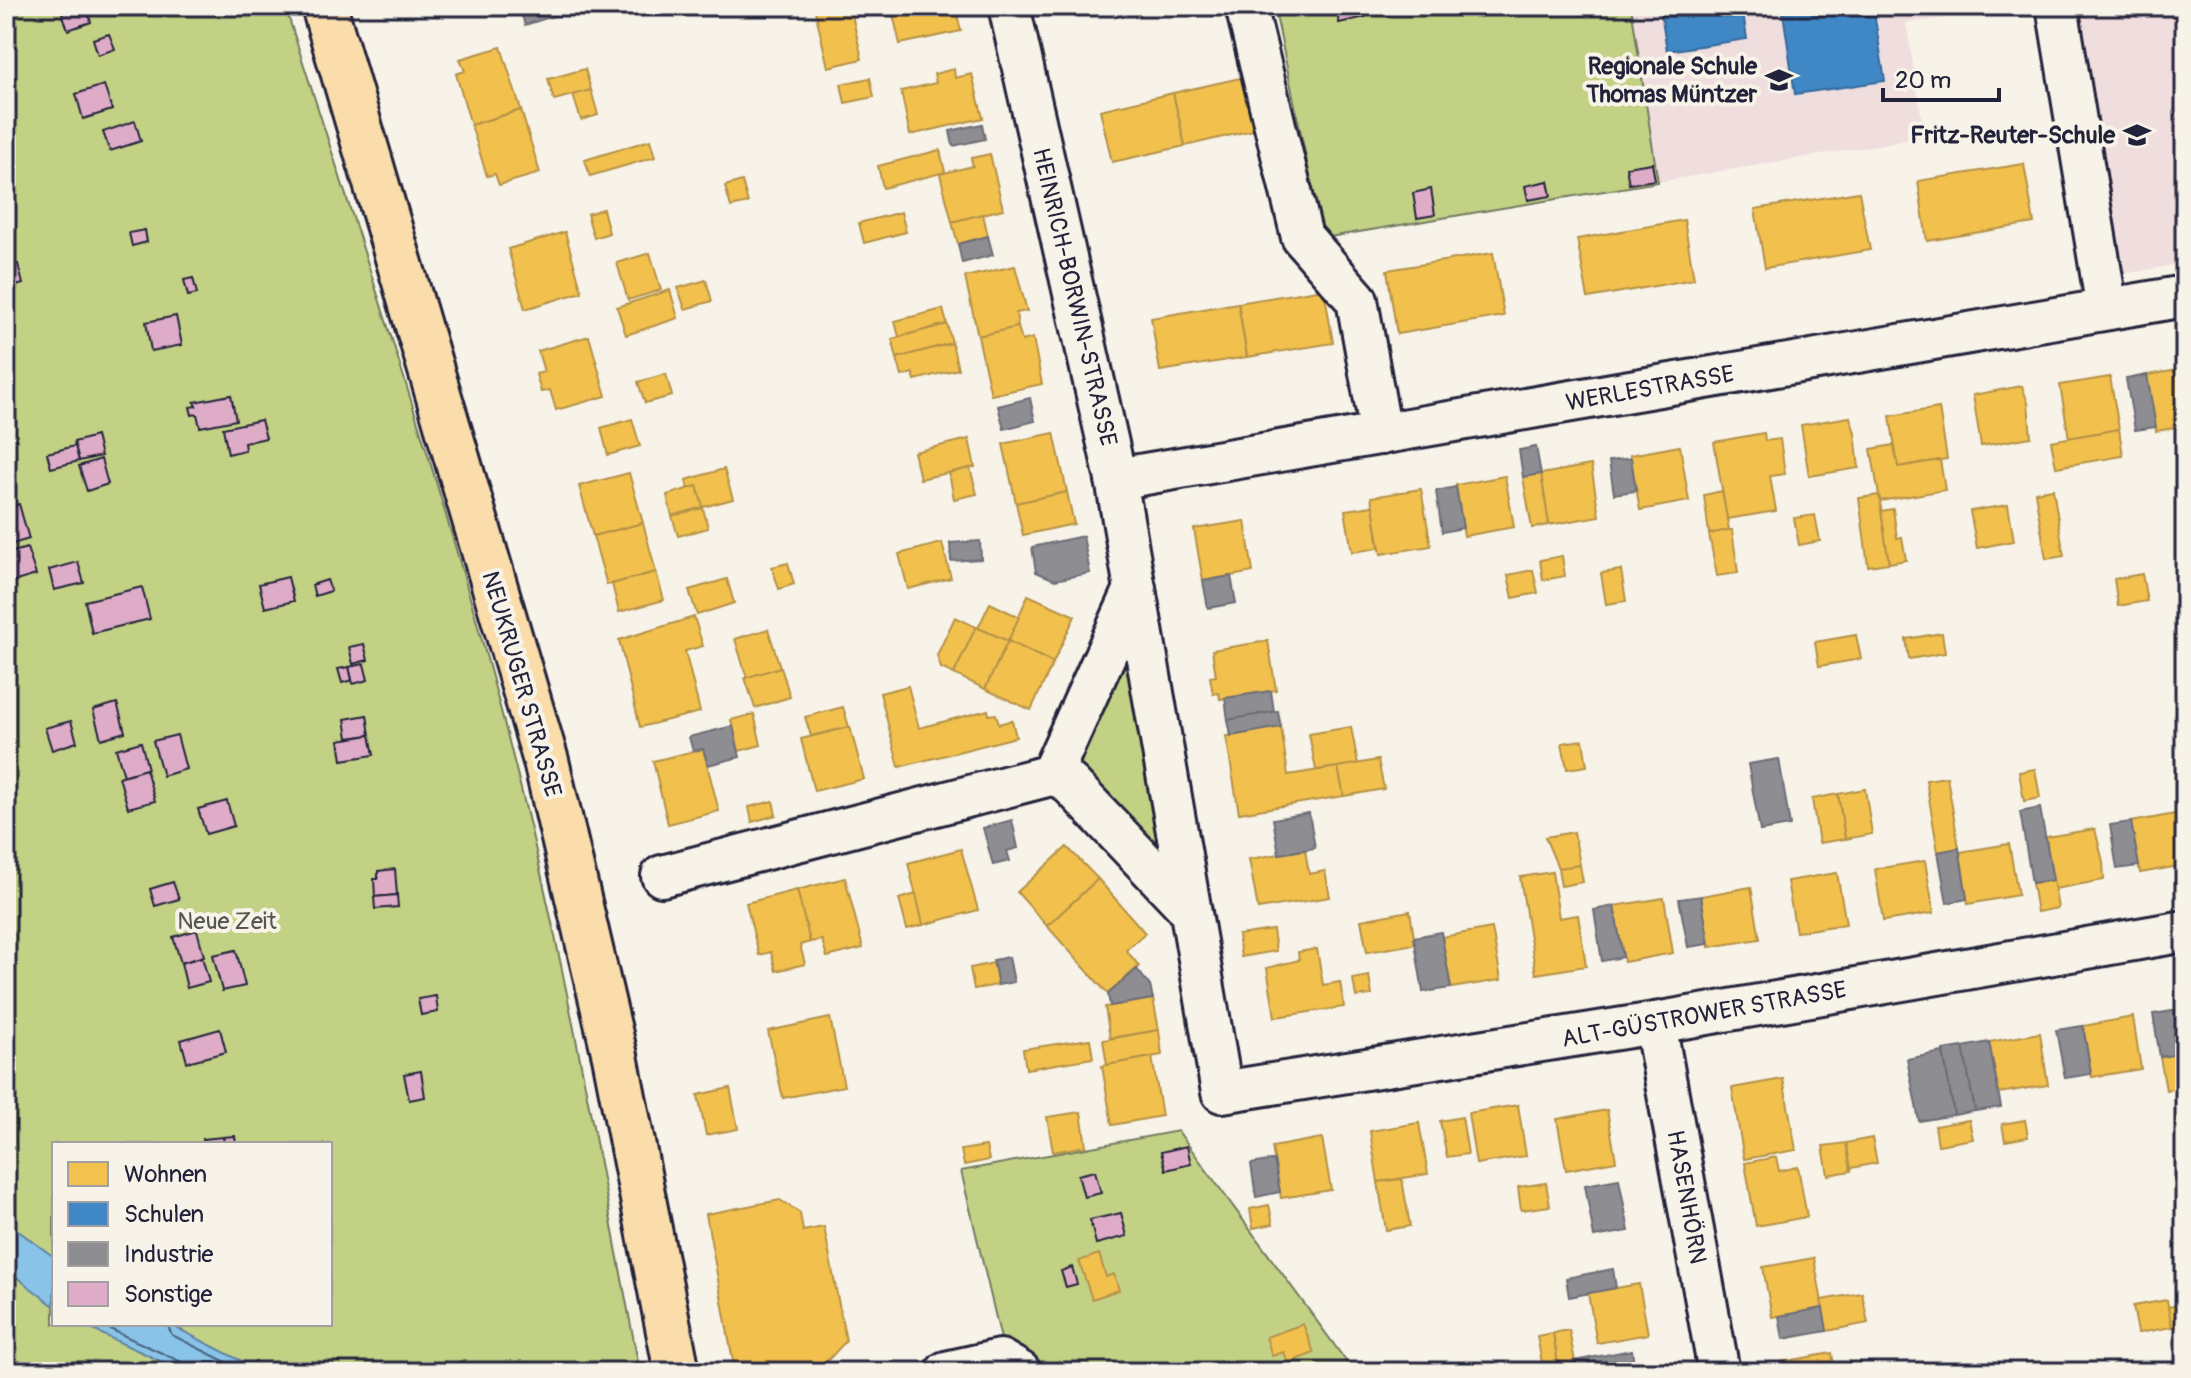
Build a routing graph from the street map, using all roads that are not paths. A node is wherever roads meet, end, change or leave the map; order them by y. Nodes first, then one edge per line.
1 (324, 6) edge
2 (1009, 6) edge
3 (1246, 6) edge
4 (2057, 6) edge
5 (2185, 296) edge
6 (2107, 309) junction
7 (1381, 434) junction
8 (1116, 479) junction
9 (1135, 589) junction
10 (1051, 775) junction
11 (662, 876) dead end
12 (1190, 910) junction
13 (2185, 931) edge
14 (1655, 1023) junction
15 (1222, 1092) joint
16 (677, 1372) edge
17 (946, 1372) edge
18 (1020, 1372) edge
19 (1719, 1372) edge

1 - 16 main road, NEUKRUGER STRASSE
2 - 8 street, HEINRICH-BORWIN-STRASSE
3 - 7 street
4 - 6 street
5 - 6 street, WERLESTRASSE
6 - 7 street, WERLESTRASSE
7 - 8 street, WERLESTRASSE
8 - 9 street, HEINRICH-BORWIN-STRASSE
9 - 10 street
9 - 12 street, HEINRICH-BORWIN-STRASSE
10 - 11 street
10 - 12 street
12 - 15 street, HEINRICH-BORWIN-STRASSE
13 - 14 street, ALT-GÜSTROWER STRASSE
14 - 15 street, ALT-GÜSTROWER STRASSE
14 - 19 street, HASENHÖRN
17 - 18 street

